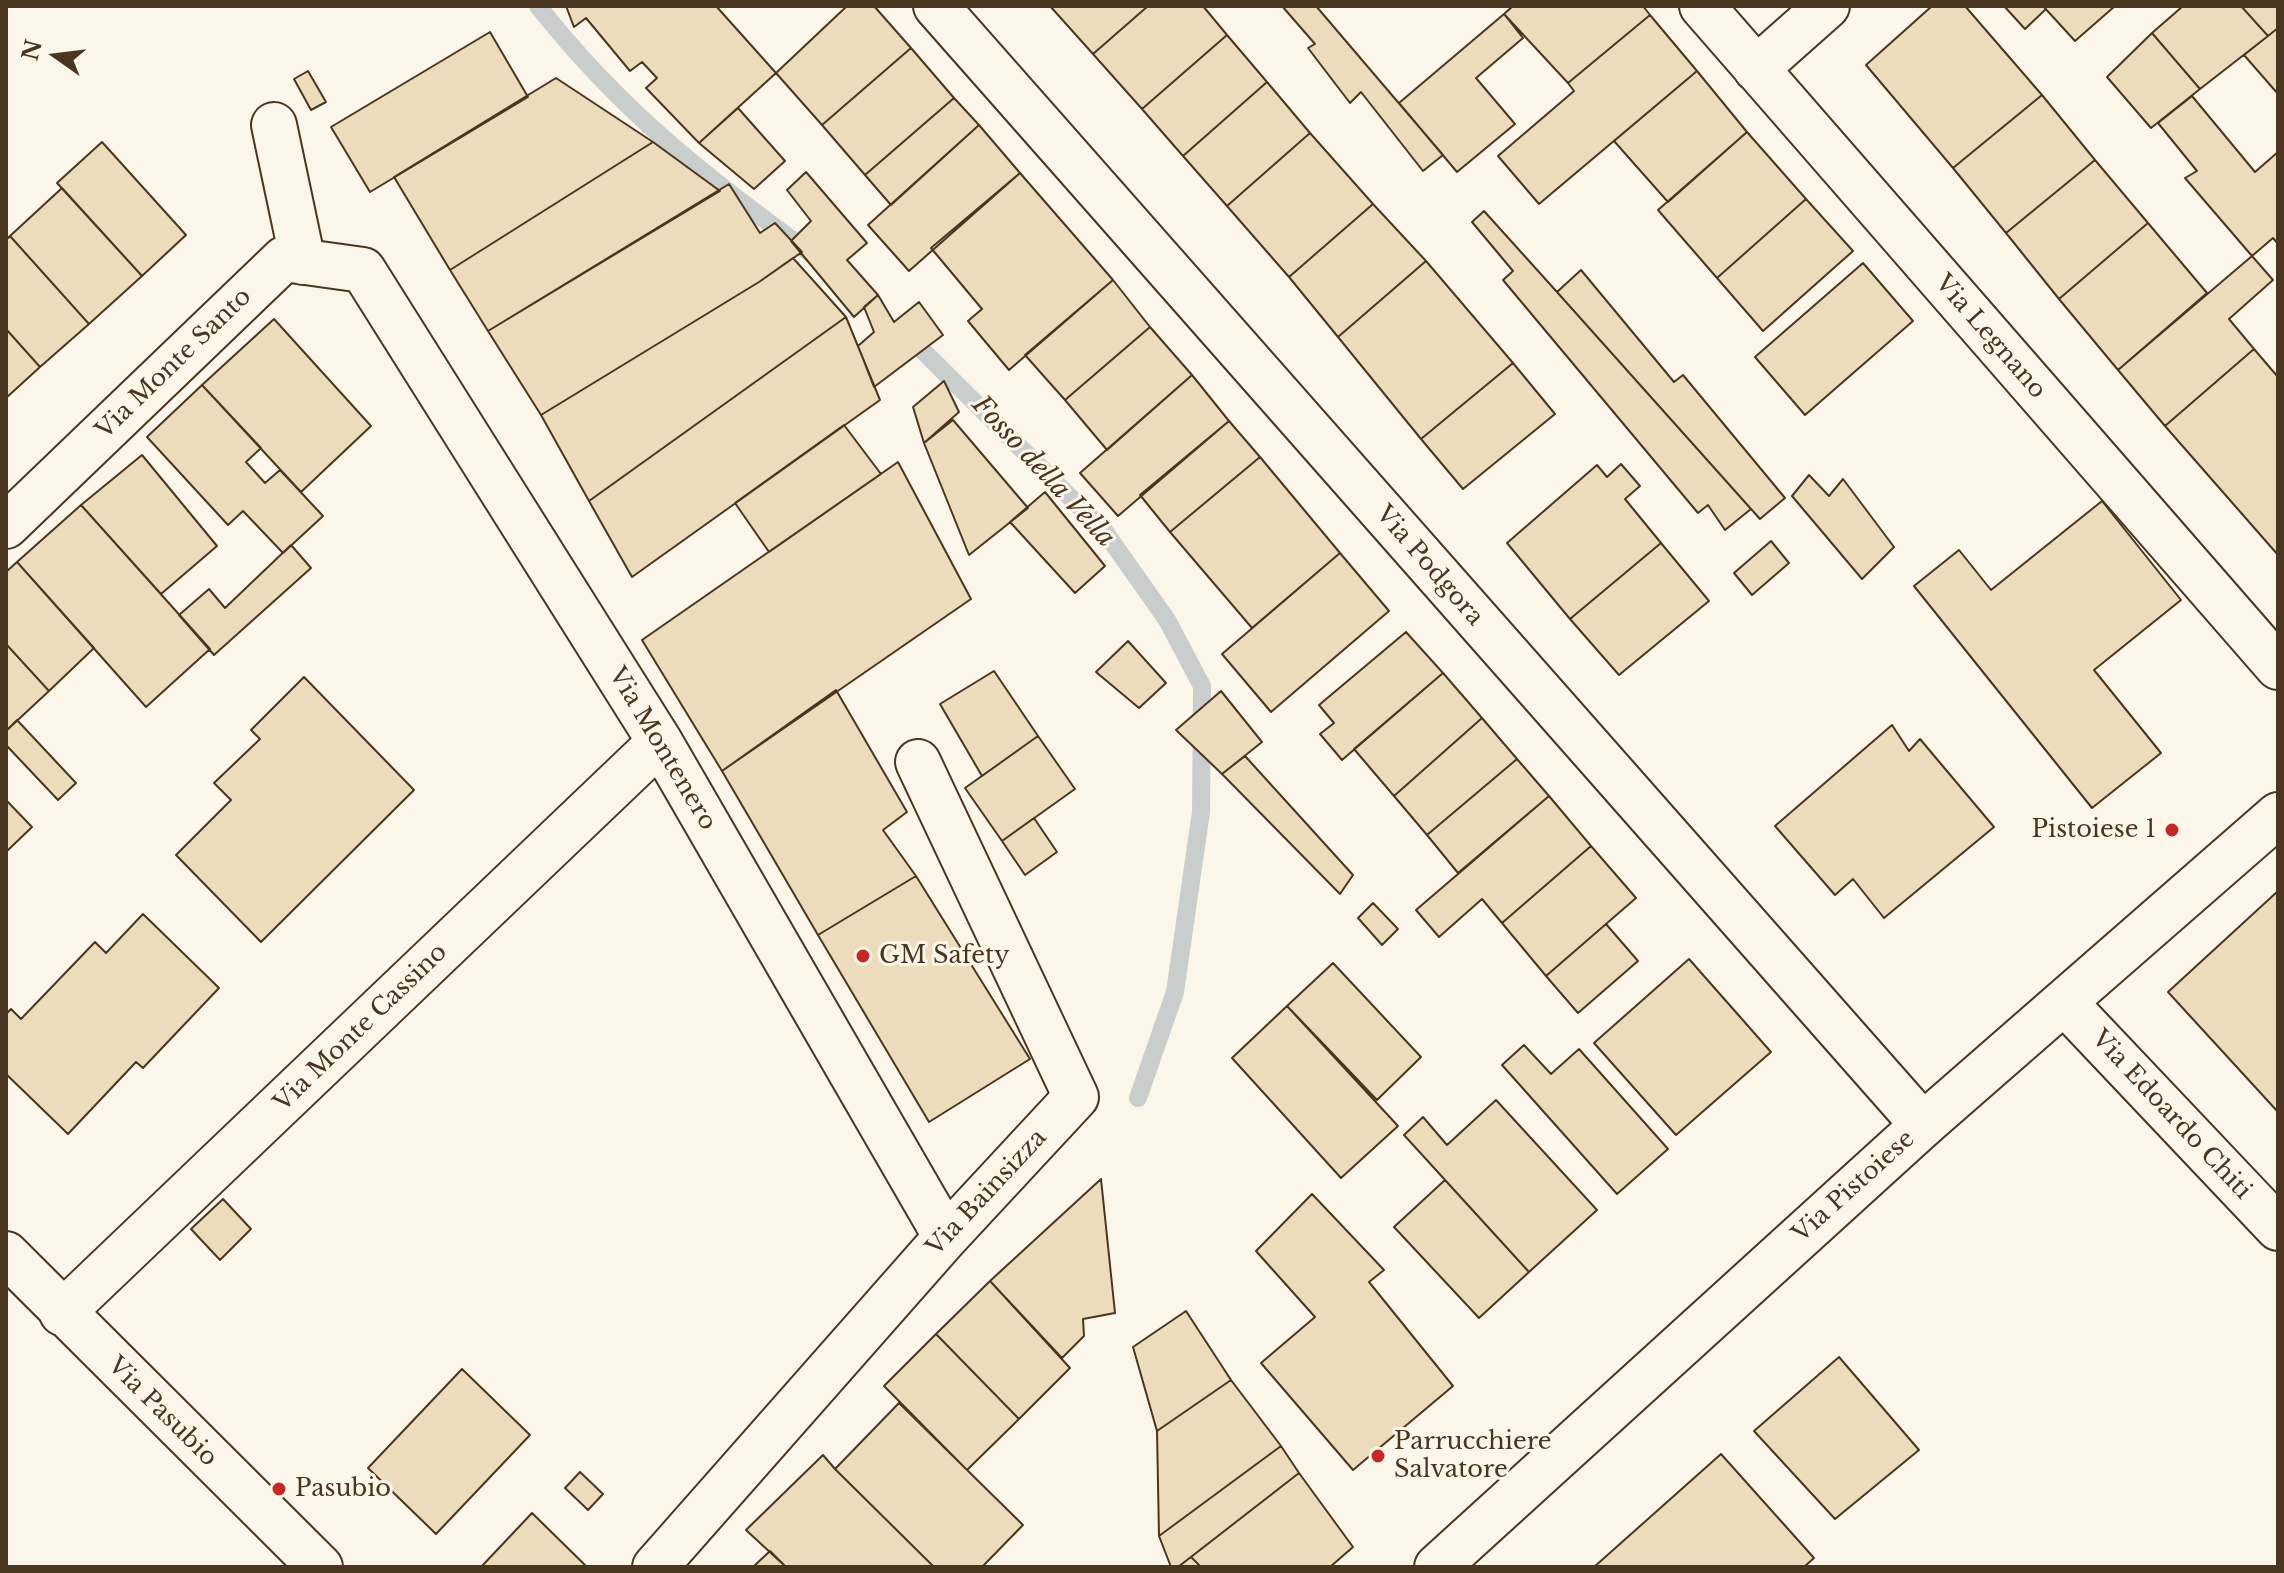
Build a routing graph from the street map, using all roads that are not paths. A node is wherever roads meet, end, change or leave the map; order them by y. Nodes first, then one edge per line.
1 (936, 6) edge
2 (1702, 6) edge
3 (1827, 6) edge
4 (1756, 69) junction
5 (274, 125) dead end
6 (303, 262) junction
7 (363, 270) joint
8 (6, 526) edge
9 (2278, 667) edge
10 (660, 742) junction
11 (918, 762) dead end
12 (2278, 815) edge
13 (2065, 1003) junction
14 (1923, 1125) junction
15 (2278, 1228) edge
16 (946, 1237) junction
17 (6, 1254) edge
18 (62, 1313) junction
19 (320, 1567) edge
20 (655, 1567) edge
21 (1437, 1567) edge

1 - 14 street, Via Podgora
2 - 4 street, Via Legnano
3 - 4 street
4 - 9 street, Via Legnano
5 - 6 street
6 - 7 street, Via Monte Santo
6 - 8 street, Via Monte Santo
7 - 10 street, Via Montenero
10 - 16 street, Via Montenero
10 - 18 street, Via Monte Cassino
11 - 16 street, Via Bainsizza
12 - 13 street, Via Pistoiese
13 - 14 street, Via Pistoiese
13 - 15 street, Via Edoardo Chiti
14 - 21 street, Via Pistoiese
16 - 20 street, Via Bainsizza
17 - 18 street, Via Pasubio
18 - 19 street, Via Pasubio

